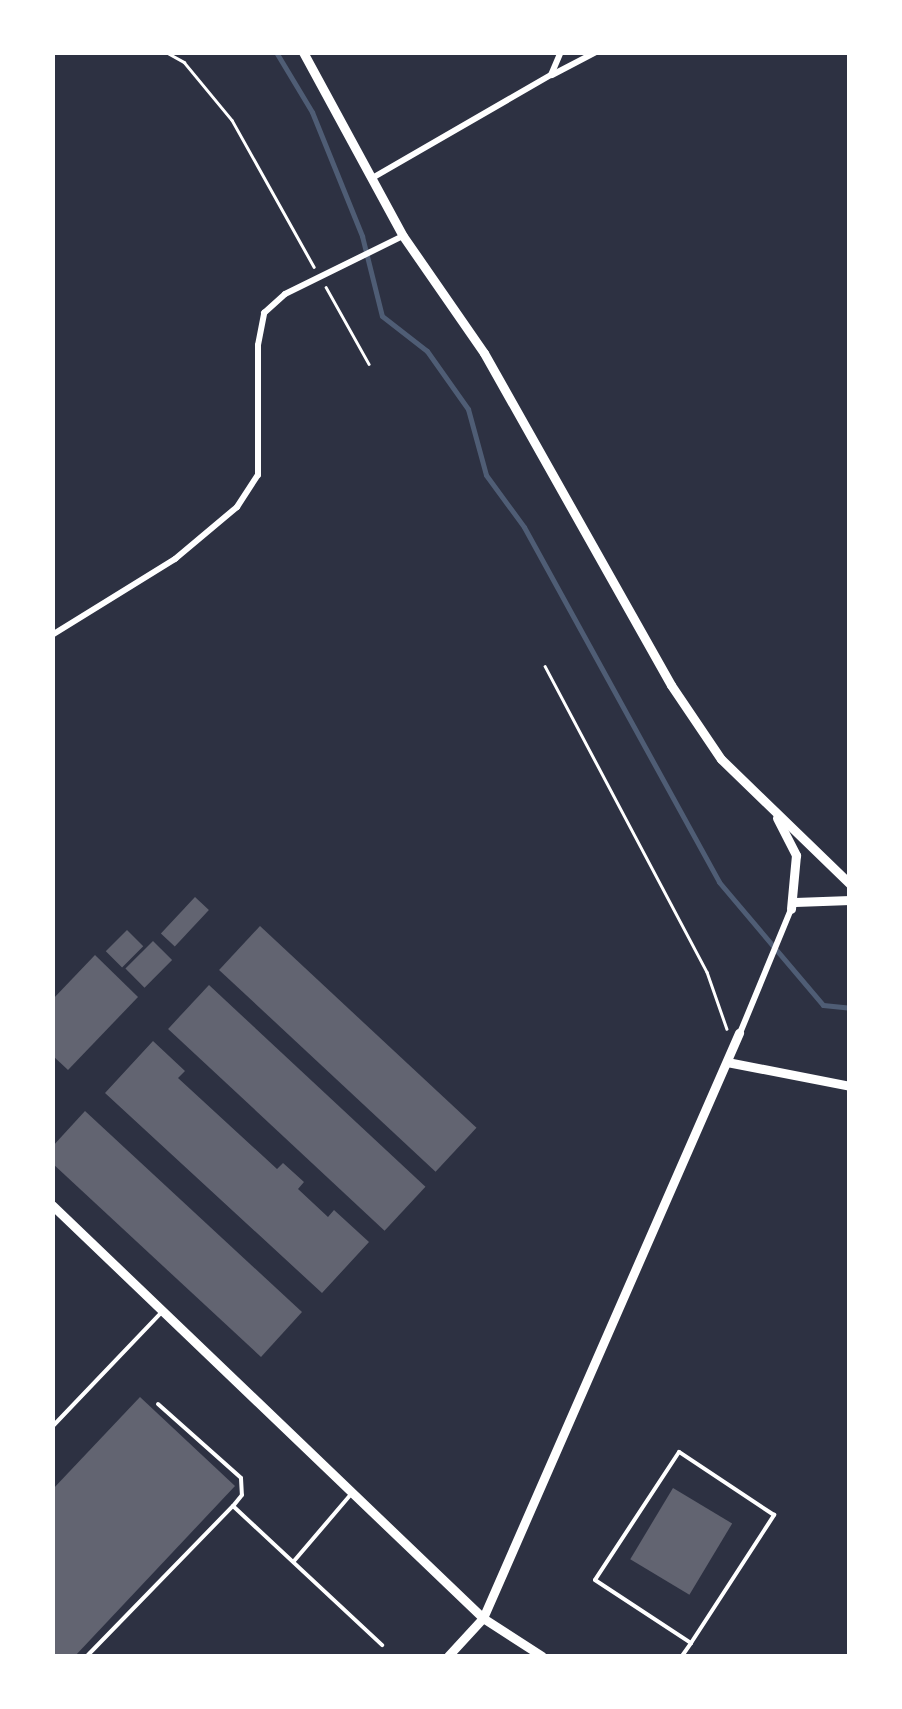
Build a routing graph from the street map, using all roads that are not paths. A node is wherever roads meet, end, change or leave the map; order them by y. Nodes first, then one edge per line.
1 (303, 52) edge
2 (561, 52) edge
3 (596, 52) edge
4 (551, 76) junction
5 (374, 177) junction
6 (403, 236) junction
7 (52, 636) edge
8 (777, 818) junction
9 (850, 884) edge
10 (850, 900) edge
11 (793, 906) junction
12 (740, 1034) joint
13 (727, 1062) junction
14 (850, 1086) edge
15 (52, 1204) edge
16 (164, 1310) junction
17 (158, 1404) dead end
18 (52, 1427) edge
19 (352, 1492) junction
20 (232, 1506) junction
21 (294, 1561) junction
22 (482, 1618) junction
23 (692, 1643) junction
24 (382, 1645) dead end
25 (86, 1656) edge
26 (448, 1656) edge
27 (542, 1656) edge
28 (682, 1656) edge

1 - 5 street
2 - 4 street
3 - 4 street
4 - 5 street
5 - 6 street
6 - 7 street
6 - 8 street
8 - 9 street
8 - 11 street
10 - 11 street
11 - 12 street
12 - 13 street
13 - 14 street
13 - 22 street
15 - 16 street
16 - 18 lane
16 - 19 street
17 - 20 lane
19 - 21 lane
19 - 22 street
20 - 21 lane
20 - 25 lane
21 - 24 lane
22 - 26 street
22 - 27 street
23 - 23 lane
23 - 28 lane

